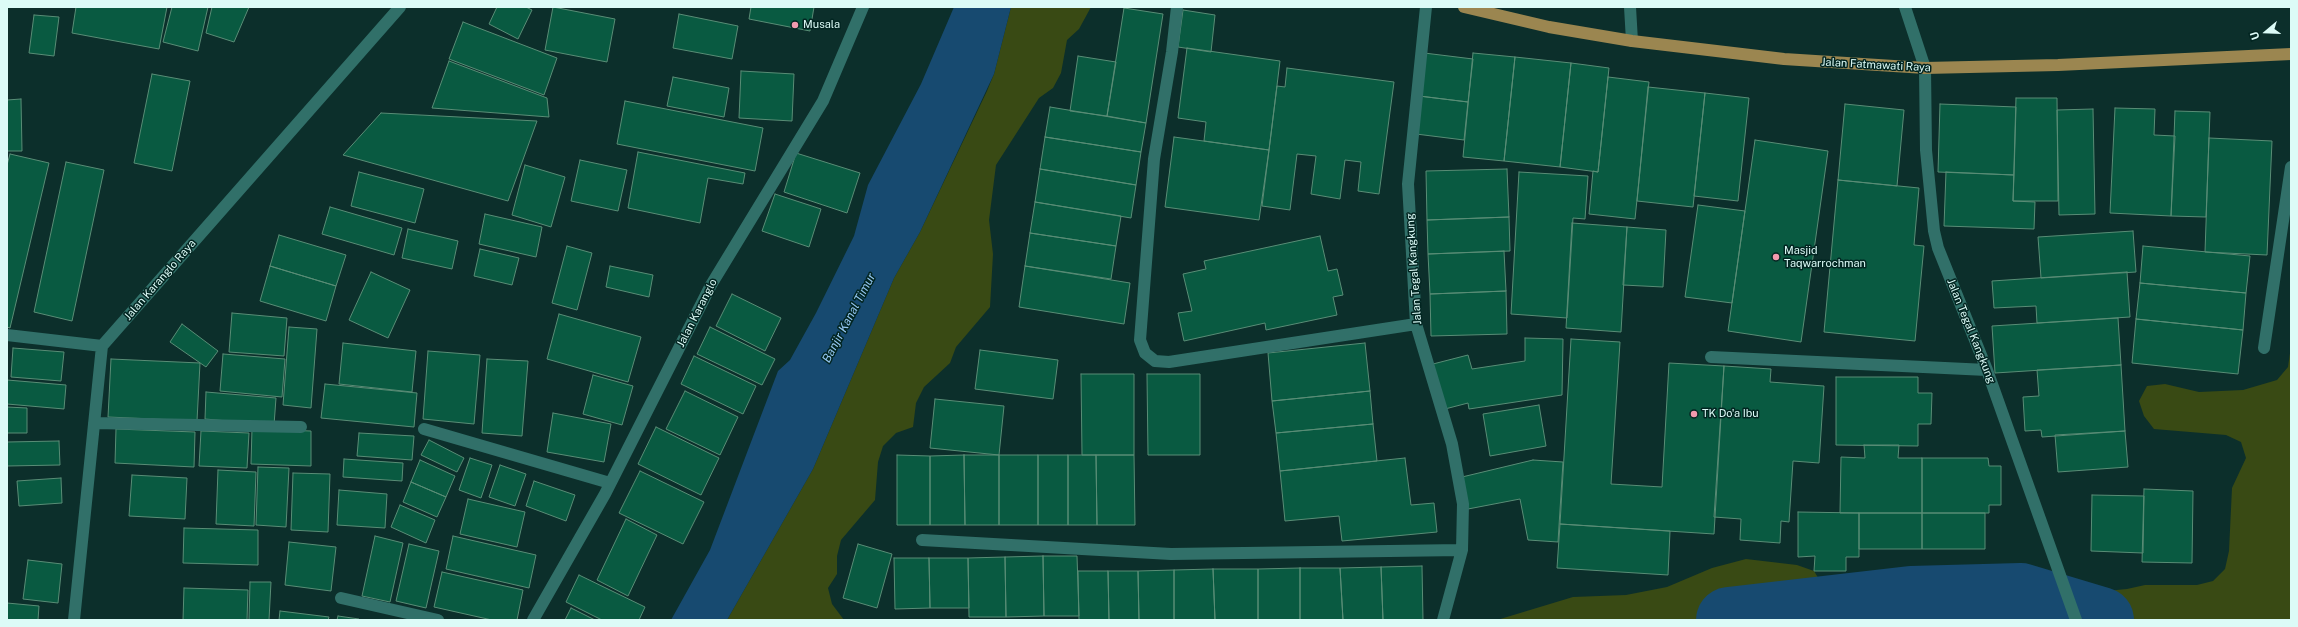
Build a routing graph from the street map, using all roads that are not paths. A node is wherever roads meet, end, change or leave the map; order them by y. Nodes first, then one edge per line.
1 (400, 7) edge
2 (863, 7) edge
3 (1177, 7) edge
4 (1426, 7) edge
5 (1464, 7) edge
6 (1630, 7) edge
7 (1905, 7) edge
8 (1632, 41) junction
9 (2291, 54) edge
10 (1925, 68) junction
11 (2291, 167) edge
12 (1416, 324) junction
13 (7, 335) edge
14 (102, 346) junction
15 (2264, 348) dead end
16 (1711, 357) dead end
17 (1987, 370) junction
18 (94, 423) junction
19 (301, 427) dead end
20 (424, 429) dead end
21 (610, 483) junction
22 (922, 540) dead end
23 (1462, 550) junction
24 (341, 598) dead end
25 (74, 620) edge
26 (438, 620) edge
27 (533, 620) edge
28 (1443, 620) edge
29 (2076, 620) edge

1 - 14 street, Jalan Karanglo Raya
2 - 21 street, Jalan Karanglo
3 - 12 street
4 - 12 street, Jalan Tegal Kangkung
5 - 8 main road, Jalan Fatmawati Raya
6 - 8 street
7 - 10 street, Jalan Tegal Kangkung
8 - 10 main road, Jalan Fatmawati Raya
9 - 10 main road, Jalan Fatmawati Raya
10 - 17 street, Jalan Tegal Kangkung
11 - 15 street
12 - 23 street, Jalan Tegal Kangkung
13 - 14 street
14 - 18 street
16 - 17 street
17 - 29 street, Jalan Tegal Kangkung
18 - 19 street
18 - 25 street
20 - 21 street
21 - 27 street, Jalan Karanglo
22 - 23 street
23 - 28 street, Jalan Tegal Kangkung
24 - 26 street

